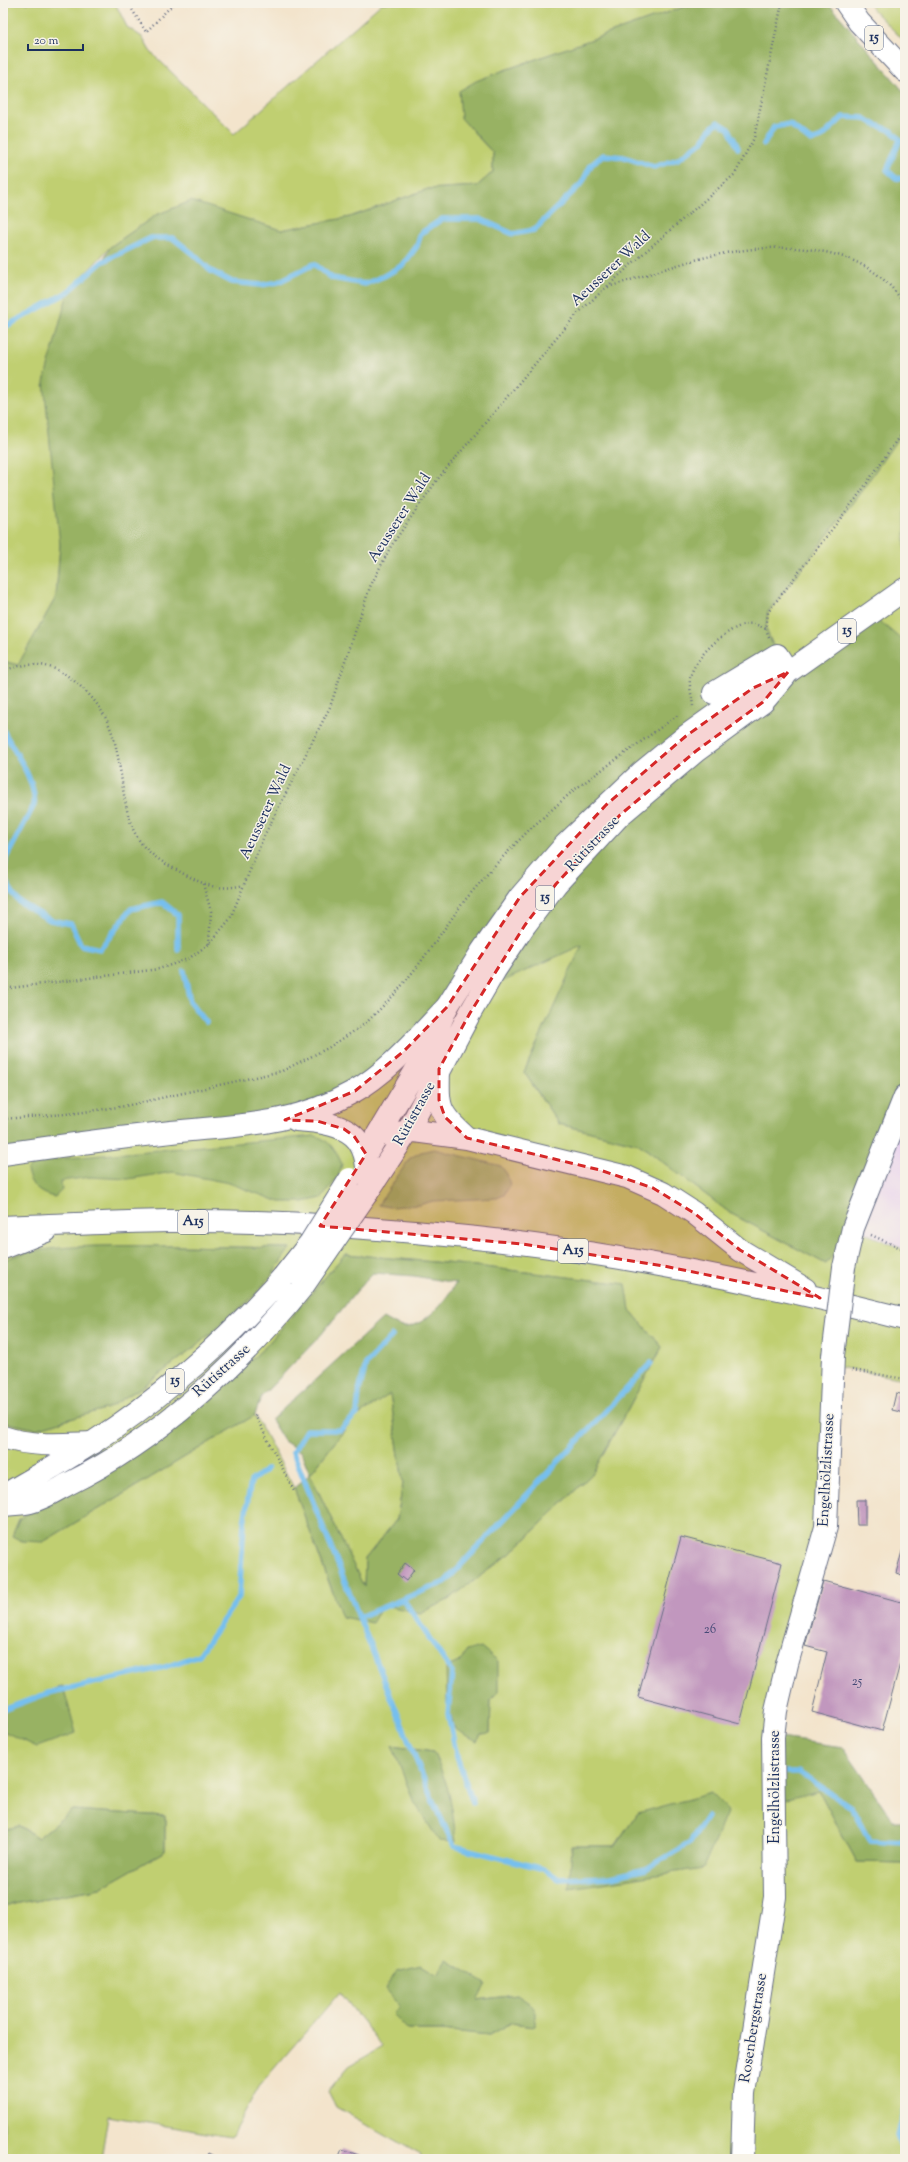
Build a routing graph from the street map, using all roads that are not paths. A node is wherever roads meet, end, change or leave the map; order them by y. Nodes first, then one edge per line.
1 (846, 3) edge
2 (905, 71) edge
3 (905, 589) edge
4 (783, 664) junction
5 (714, 693) road end
6 (447, 1007) junction
7 (440, 1069) junction
8 (905, 1096) edge
9 (285, 1120) junction
10 (408, 1131) junction
11 (378, 1134) junction
12 (468, 1138) junction
13 (3, 1154) edge
14 (366, 1154) junction
15 (365, 1184) junction
16 (62, 1225) junction
17 (3, 1227) edge
18 (3, 1248) edge
19 (820, 1298) junction
20 (905, 1319) edge
21 (3, 1437) edge
22 (93, 1443) junction
23 (3, 1496) edge
24 (3, 1505) edge
25 (775, 1897) joint
26 (742, 2159) edge

1 - 2 main road, 15
3 - 4 main road, Rütistrasse / 15
4 - 5 main road
4 - 6 main road, Rütistrasse / 15
4 - 7 main road, Rütistrasse / 15
6 - 9 main road
6 - 11 main road, Rütistrasse / 15
7 - 10 main road, Rütistrasse / 15
7 - 12 main road
8 - 25 main road, Engelhölzlistrasse, bridge
9 - 13 main road
9 - 14 main road
10 - 11 main road
10 - 12 main road
10 - 15 main road, Rütistrasse / 15
11 - 14 main road, Rütistrasse / 15
12 - 19 main road
14 - 15 main road, Rütistrasse / 15
15 - 22 main road, Rütistrasse / 15, bridge
15 - 24 main road, Rütistrasse / 15, bridge
16 - 17 main road, A15
16 - 18 main road
16 - 19 main road, A15
19 - 20 main road, A15
21 - 22 main road
22 - 23 main road, Rütistrasse / 15
25 - 26 main road, Rosenbergstrasse

